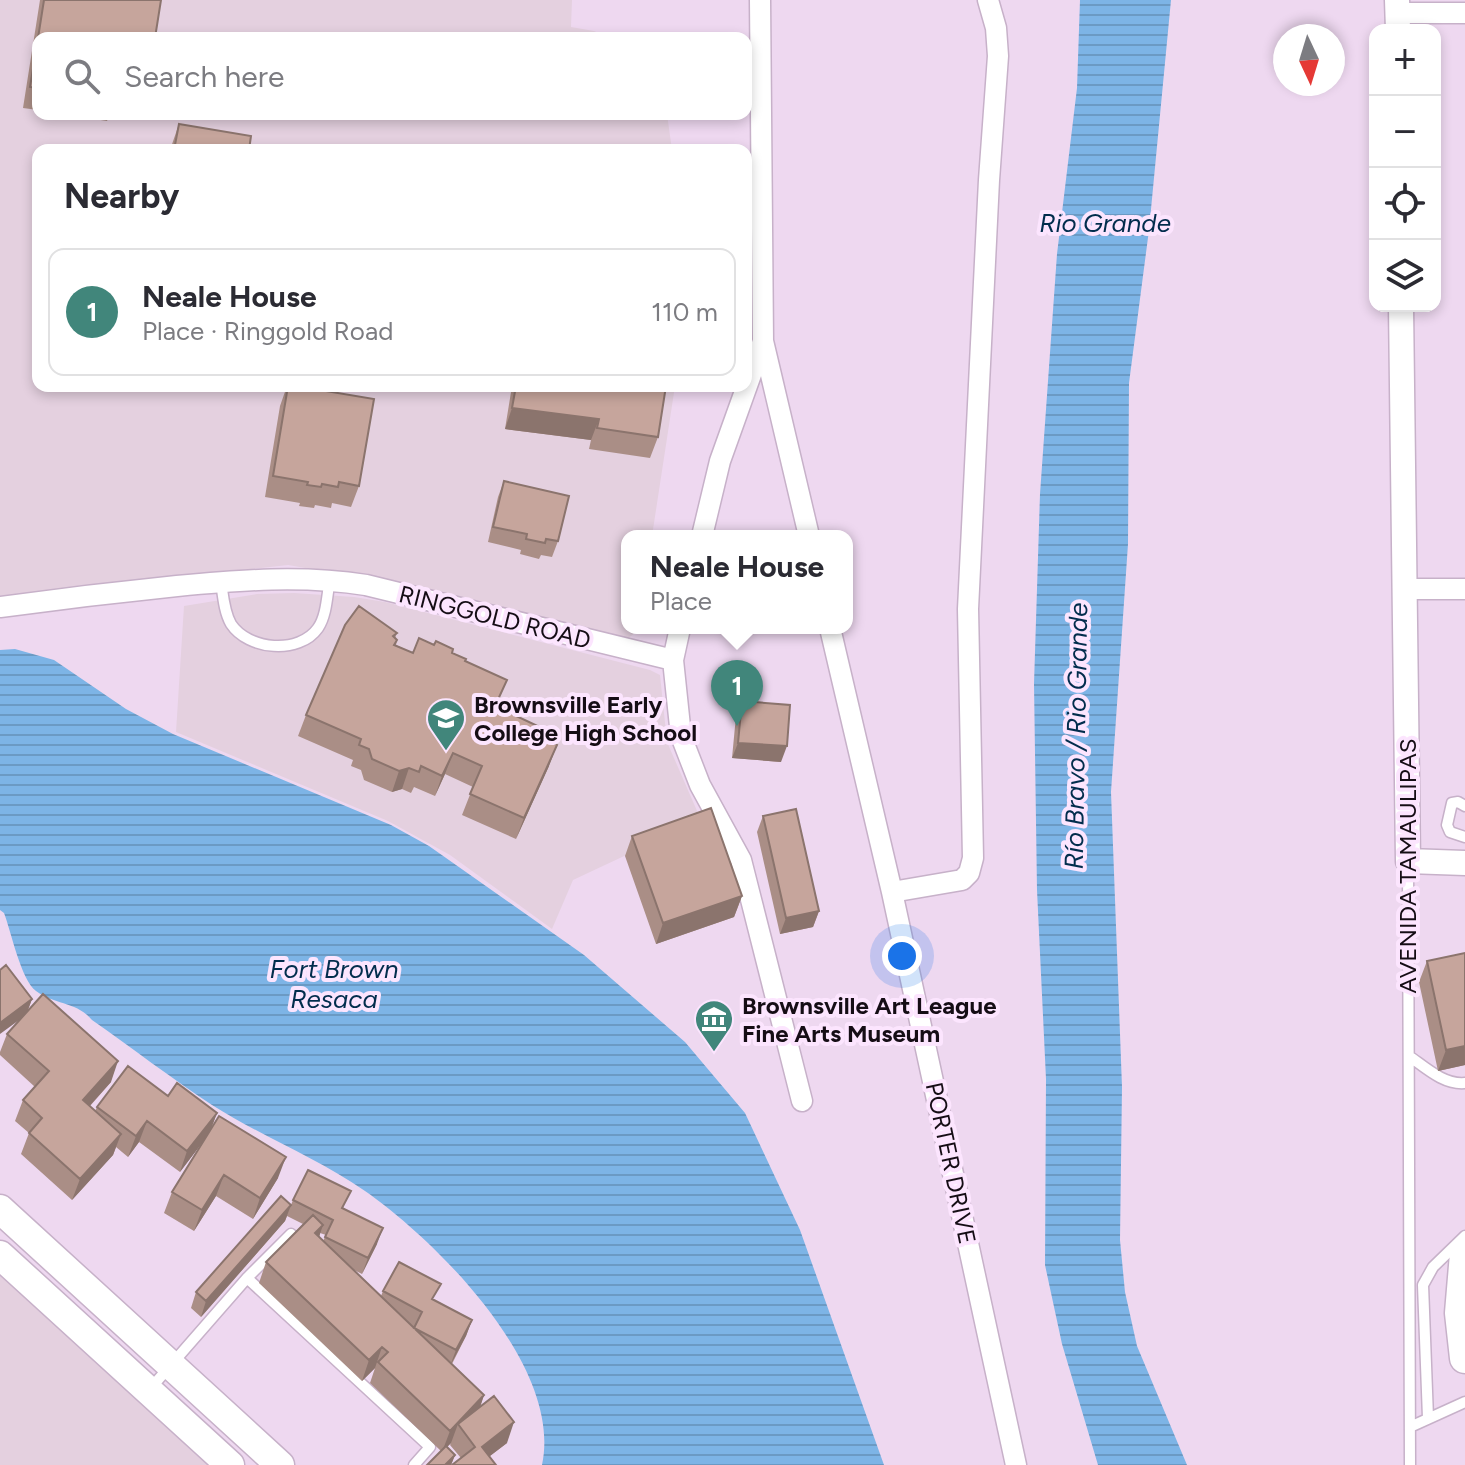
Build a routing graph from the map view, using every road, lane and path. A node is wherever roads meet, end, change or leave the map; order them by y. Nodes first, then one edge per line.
1 (760, 0) edge
2 (988, 0) edge
3 (1465, 13) edge
4 (1398, 14) edge
5 (1401, 312) edge
6 (763, 341) junction
7 (752, 372) edge
8 (745, 392) edge
9 (703, 530) edge
10 (808, 530) edge
11 (330, 579) junction
12 (221, 582) junction
13 (1405, 589) junction
14 (1465, 589) edge
15 (0, 607) edge
16 (679, 634) edge
17 (831, 634) edge
18 (673, 660) junction
19 (1465, 806) edge
20 (1465, 837) edge
21 (1408, 861) junction
22 (1465, 863) edge
23 (892, 892) junction
24 (1409, 1056) junction
25 (1465, 1083) edge
26 (802, 1101) dead end
27 (0, 1209) edge
28 (291, 1234) edge
29 (1465, 1236) edge
30 (1465, 1254) edge
31 (0, 1255) edge
32 (247, 1278) junction
33 (1465, 1358) edge
34 (171, 1365) junction
35 (148, 1390) junction
36 (1465, 1402) edge
37 (1428, 1418) junction
38 (1410, 1427) junction
39 (230, 1465) edge
40 (280, 1465) edge
41 (414, 1465) edge
42 (1016, 1465) edge
43 (1410, 1465) edge

1 - 6 street
2 - 23 street
3 - 4 street
5 - 13 street, AVENIDA TAMAULIPAS
6 - 7 street
6 - 10 street
8 - 9 street
11 - 12 street, RINGGOLD ROAD
11 - 12 lane
11 - 18 street, RINGGOLD ROAD
12 - 15 street, RINGGOLD ROAD
13 - 14 street
13 - 21 street, AVENIDA TAMAULIPAS
16 - 18 street
17 - 23 street, PORTER DRIVE
18 - 26 street
19 - 20 lane
21 - 22 street
21 - 24 lane, AVENIDA TAMAULIPAS
23 - 42 street, PORTER DRIVE
24 - 25 lane
24 - 38 lane, AVENIDA TAMAULIPAS
27 - 34 main road
28 - 32 lane
29 - 37 lane
30 - 33 main road
31 - 35 main road
32 - 34 lane
32 - 41 lane
34 - 35 lane
34 - 40 main road
35 - 39 main road
36 - 37 lane
37 - 38 lane
38 - 43 lane, AVENIDA TAMAULIPAS

